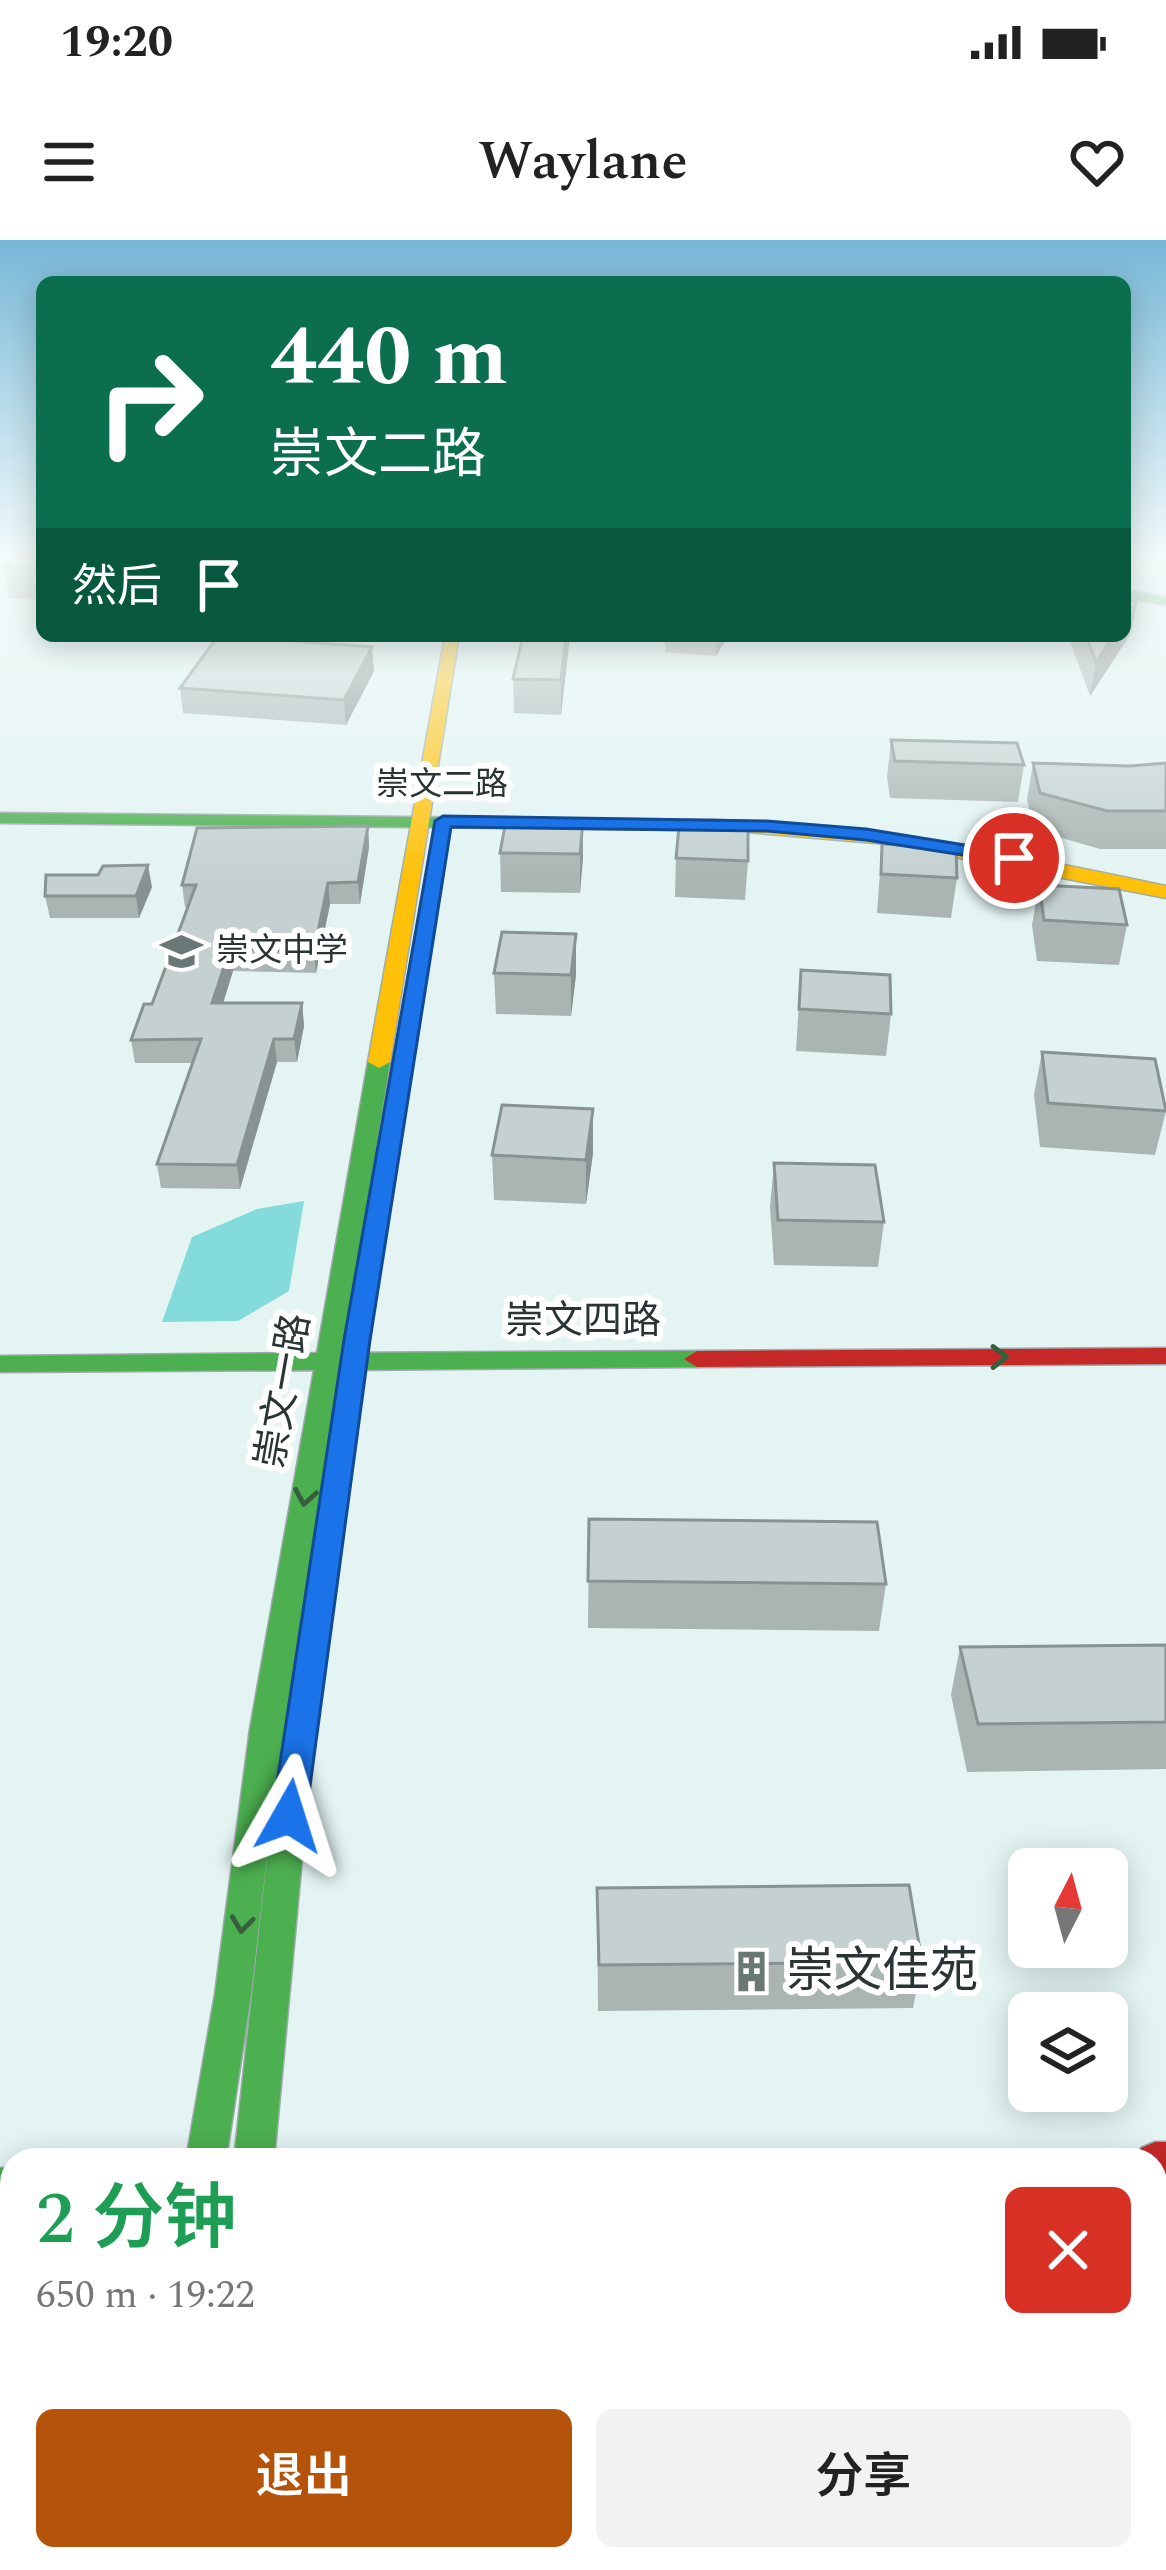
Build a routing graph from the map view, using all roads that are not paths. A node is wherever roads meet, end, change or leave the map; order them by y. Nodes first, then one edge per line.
1 (449, 664) edge
2 (466, 664) edge
3 (0, 813) edge
4 (433, 816) junction
5 (1166, 882) edge
6 (1166, 892) edge
7 (1166, 1333) edge
8 (0, 1342) edge
9 (342, 1352) junction
10 (1166, 1356) edge
11 (0, 1364) edge
12 (208, 2148) edge
13 (255, 2148) edge

1 - 4 street, 崇文一路
2 - 4 street, 崇文一路
3 - 4 street, 崇文二路
4 - 5 street, 崇文二路
4 - 6 street, 崇文二路
4 - 9 street, 崇文一路
7 - 9 street, 崇文四路
8 - 9 street, 崇文四路
9 -> 10 street, 崇文四路
9 - 11 street, 崇文四路
9 -> 12 street, 崇文一路
9 - 13 street, 崇文一路

